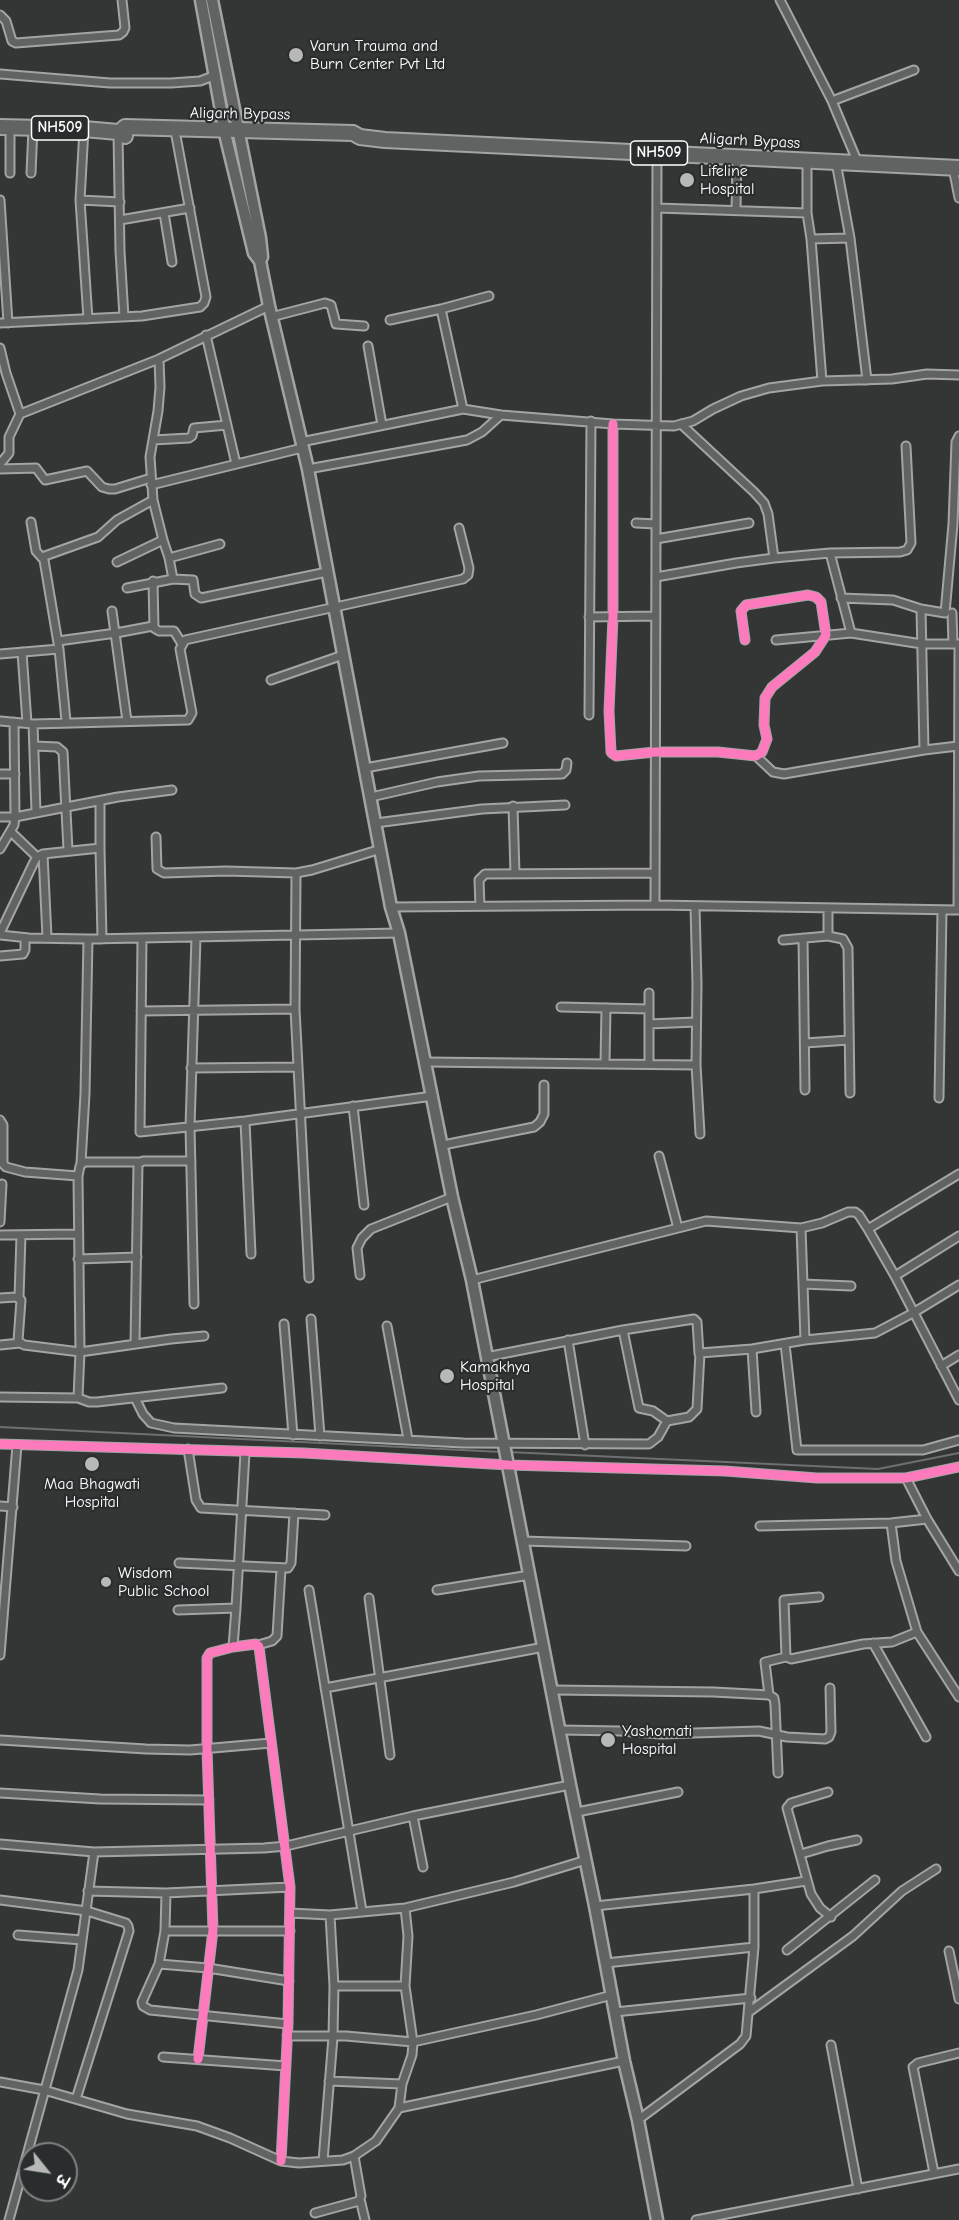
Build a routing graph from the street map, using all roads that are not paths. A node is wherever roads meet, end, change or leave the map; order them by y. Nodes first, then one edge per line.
1 (122, 0) edge
2 (201, 0) edge
3 (212, 0) edge
4 (780, 0) edge
5 (0, 15) edge
6 (914, 70) dead end
7 (227, 72) junction
8 (0, 74) edge
9 (216, 76) junction
10 (832, 101) junction
11 (5, 127) edge
12 (33, 128) junction
13 (84, 129) junction
14 (119, 132) junction
15 (232, 135) junction
16 (176, 136) junction
17 (657, 153) junction
18 (737, 157) junction
19 (807, 161) junction
20 (836, 162) junction
21 (858, 163) junction
22 (956, 168) edge
23 (10, 173) dead end
24 (31, 173) dead end
25 (959, 198) edge
26 (0, 200) edge
27 (80, 200) junction
28 (120, 202) junction
29 (190, 208) junction
30 (657, 208) junction
31 (736, 210) junction
32 (164, 213) junction
33 (807, 213) junction
34 (120, 220) junction
35 (1, 235) edge
36 (850, 238) junction
37 (811, 239) junction
38 (172, 262) dead end
39 (3, 278) edge
40 (489, 296) dead end
41 (268, 306) junction
42 (441, 309) junction
43 (124, 317) junction
44 (271, 317) junction
45 (88, 319) junction
46 (390, 320) dead end
47 (4, 323) edge
48 (364, 326) dead end
49 (206, 335) junction
50 (368, 346) dead end
51 (0, 348) edge
52 (159, 359) junction
53 (959, 375) edge
54 (867, 380) junction
55 (822, 381) junction
56 (463, 409) junction
57 (20, 414) junction
58 (501, 415) junction
59 (591, 421) junction
60 (613, 424) junction
61 (681, 424) junction
62 (227, 425) junction
63 (382, 425) junction
64 (658, 427) junction
65 (959, 436) edge
66 (153, 440) junction
67 (302, 445) junction
68 (906, 446) dead end
69 (0, 464) edge
70 (236, 464) junction
71 (0, 469) edge
72 (308, 469) junction
73 (151, 482) junction
74 (153, 500) junction
75 (31, 522) dead end
76 (636, 523) dead end
77 (749, 523) dead end
78 (656, 524) junction
79 (459, 528) dead end
80 (656, 539) junction
81 (163, 540) junction
82 (219, 544) dead end
83 (830, 553) junction
84 (42, 557) junction
85 (169, 558) junction
86 (774, 558) junction
87 (117, 562) dead end
88 (327, 572) junction
89 (656, 577) junction
90 (173, 579) junction
91 (153, 582) junction
92 (127, 588) dead end
93 (841, 598) junction
94 (334, 609) junction
95 (921, 609) junction
96 (112, 611) dead end
97 (952, 613) edge
98 (656, 616) junction
99 (589, 617) junction
100 (613, 617) junction
101 (153, 626) junction
102 (116, 633) junction
103 (851, 633) junction
104 (826, 635) junction
105 (745, 639) dead end
106 (776, 640) dead end
107 (58, 641) junction
108 (182, 644) junction
109 (922, 644) junction
110 (957, 644) edge
111 (59, 649) junction
112 (22, 652) junction
113 (0, 654) edge
114 (343, 655) junction
115 (271, 680) dead end
116 (959, 686) edge
117 (589, 715) dead end
118 (0, 721) edge
119 (66, 721) junction
120 (127, 721) junction
121 (14, 722) junction
122 (30, 723) junction
123 (503, 743) dead end
124 (34, 746) junction
125 (958, 746) edge
126 (924, 750) junction
127 (655, 752) junction
128 (756, 756) junction
129 (567, 763) dead end
130 (958, 767) edge
131 (365, 768) junction
132 (0, 774) edge
133 (15, 774) junction
134 (172, 790) dead end
135 (371, 797) junction
136 (100, 801) junction
137 (513, 806) junction
138 (565, 806) dead end
139 (66, 807) junction
140 (36, 812) junction
141 (0, 817) edge
142 (15, 817) junction
143 (376, 823) junction
144 (11, 832) junction
145 (156, 837) dead end
146 (100, 848) junction
147 (0, 849) edge
148 (381, 849) junction
149 (68, 850) junction
150 (40, 856) junction
151 (296, 873) junction
152 (655, 873) junction
153 (515, 874) junction
154 (654, 905) junction
155 (480, 906) junction
156 (695, 906) junction
157 (391, 907) junction
158 (828, 908) junction
159 (942, 910) junction
160 (958, 910) edge
161 (399, 933) junction
162 (0, 934) edge
163 (295, 934) junction
164 (828, 936) junction
165 (47, 937) junction
166 (196, 937) junction
167 (25, 938) junction
168 (142, 938) junction
169 (803, 938) junction
170 (88, 939) junction
171 (102, 939) junction
172 (783, 940) dead end
173 (0, 956) edge
174 (649, 993) dead end
175 (561, 1007) dead end
176 (606, 1008) junction
177 (295, 1009) junction
178 (649, 1009) junction
179 (195, 1010) junction
180 (141, 1011) junction
181 (696, 1022) junction
182 (649, 1024) junction
183 (849, 1040) junction
184 (805, 1043) junction
185 (426, 1062) junction
186 (605, 1063) junction
187 (649, 1064) junction
188 (696, 1065) junction
189 (298, 1067) junction
190 (191, 1068) junction
191 (544, 1085) dead end
192 (805, 1090) dead end
193 (850, 1094) dead end
194 (433, 1096) junction
195 (939, 1098) dead end
196 (353, 1106) junction
197 (300, 1113) junction
198 (0, 1120) edge
199 (245, 1121) junction
200 (190, 1127) junction
201 (700, 1134) dead end
202 (443, 1146) junction
203 (659, 1156) dead end
204 (191, 1161) junction
205 (140, 1162) junction
206 (81, 1163) junction
207 (959, 1174) edge
208 (78, 1176) junction
209 (2, 1184) dead end
210 (452, 1197) junction
211 (364, 1205) dead end
212 (0, 1222) edge
213 (678, 1228) junction
214 (801, 1228) junction
215 (868, 1229) junction
216 (78, 1234) junction
217 (0, 1235) edge
218 (21, 1235) junction
219 (959, 1236) edge
220 (251, 1254) dead end
221 (136, 1257) junction
222 (78, 1259) junction
223 (360, 1275) dead end
224 (895, 1276) junction
225 (309, 1278) dead end
226 (472, 1280) junction
227 (802, 1284) junction
228 (959, 1285) edge
229 (851, 1286) dead end
230 (0, 1298) edge
231 (19, 1298) junction
232 (194, 1304) dead end
233 (913, 1313) junction
234 (311, 1319) dead end
235 (284, 1324) dead end
236 (387, 1326) dead end
237 (623, 1330) junction
238 (204, 1336) dead end
239 (568, 1340) junction
240 (805, 1340) junction
241 (20, 1343) junction
242 (135, 1343) junction
243 (785, 1344) junction
244 (0, 1345) edge
245 (752, 1349) junction
246 (80, 1352) junction
247 (699, 1354) junction
248 (959, 1355) edge
249 (486, 1357) junction
250 (941, 1366) junction
251 (222, 1388) dead end
252 (0, 1397) edge
253 (78, 1398) junction
254 (135, 1398) junction
255 (959, 1400) edge
256 (756, 1412) dead end
257 (667, 1421) junction
258 (293, 1435) junction
259 (320, 1436) junction
260 (408, 1439) junction
261 (959, 1440) edge
262 (0, 1444) edge
263 (17, 1445) junction
264 (585, 1445) junction
265 (188, 1449) junction
266 (506, 1452) junction
267 (245, 1453) junction
268 (959, 1467) edge
269 (906, 1478) junction
270 (0, 1506) edge
271 (13, 1507) junction
272 (241, 1509) junction
273 (294, 1513) junction
274 (325, 1515) dead end
275 (927, 1519) junction
276 (891, 1523) junction
277 (760, 1526) dead end
278 (524, 1541) junction
279 (686, 1546) dead end
280 (179, 1563) dead end
281 (239, 1566) junction
282 (281, 1569) junction
283 (959, 1571) edge
284 (530, 1575) junction
285 (309, 1590) dead end
286 (436, 1590) dead end
287 (819, 1597) dead end
288 (369, 1598) dead end
289 (236, 1608) junction
290 (178, 1610) dead end
291 (1, 1613) edge
292 (917, 1632) junction
293 (873, 1643) junction
294 (258, 1645) junction
295 (233, 1647) junction
296 (544, 1647) junction
297 (0, 1655) edge
298 (786, 1657) junction
299 (380, 1679) junction
300 (325, 1688) junction
301 (830, 1688) dead end
302 (553, 1689) junction
303 (769, 1695) junction
304 (959, 1697) edge
305 (560, 1730) junction
306 (775, 1734) junction
307 (926, 1737) dead end
308 (0, 1740) edge
309 (272, 1743) junction
310 (207, 1749) junction
311 (390, 1755) dead end
312 (778, 1773) dead end
313 (570, 1785) junction
314 (678, 1792) dead end
315 (828, 1792) dead end
316 (0, 1793) edge
317 (209, 1800) junction
318 (577, 1812) junction
319 (412, 1816) junction
320 (348, 1830) junction
321 (857, 1840) dead end
322 (0, 1844) edge
323 (286, 1846) junction
324 (210, 1850) junction
325 (94, 1852) junction
326 (801, 1854) junction
327 (586, 1860) junction
328 (423, 1867) dead end
329 (936, 1869) dead end
330 (875, 1880) dead end
331 (806, 1881) junction
332 (290, 1887) junction
333 (754, 1889) junction
334 (88, 1891) junction
335 (210, 1892) junction
336 (166, 1893) junction
337 (0, 1900) edge
338 (596, 1906) junction
339 (405, 1908) junction
340 (87, 1911) junction
341 (362, 1911) junction
342 (290, 1913) junction
343 (330, 1915) junction
344 (831, 1917) junction
345 (213, 1930) junction
346 (165, 1931) junction
347 (290, 1931) junction
348 (18, 1935) dead end
349 (82, 1940) junction
350 (754, 1947) junction
351 (787, 1950) dead end
352 (949, 1951) dead end
353 (606, 1963) junction
354 (159, 1964) junction
355 (208, 1968) junction
356 (289, 1981) junction
357 (334, 1986) junction
358 (405, 1986) junction
359 (612, 1995) junction
360 (751, 1998) junction
361 (959, 1999) edge
362 (615, 2012) junction
363 (749, 2012) junction
364 (202, 2014) junction
365 (288, 2024) junction
366 (287, 2036) junction
367 (333, 2037) junction
368 (413, 2042) junction
369 (831, 2045) dead end
370 (959, 2053) edge
371 (162, 2057) dead end
372 (198, 2059) junction
373 (624, 2061) junction
374 (286, 2066) junction
375 (329, 2081) junction
376 (0, 2082) edge
377 (402, 2084) junction
378 (44, 2090) junction
379 (76, 2099) junction
380 (399, 2108) junction
381 (638, 2120) junction
382 (354, 2156) junction
383 (323, 2161) junction
384 (281, 2162) junction
385 (959, 2169) edge
386 (934, 2174) junction
387 (858, 2189) junction
388 (360, 2199) junction
389 (315, 2213) dead end
390 (9, 2220) edge
391 (365, 2220) edge
392 (657, 2220) edge
393 (696, 2220) edge

1 - 5 street
2 - 9 main road
3 - 7 main road
4 - 10 street
6 - 10 street
7 - 9 street
7 - 15 main road
8 - 9 street
9 - 15 main road
10 - 21 street
11 - 12 highway, Aligarh Bypass / NH509
11 - 23 street
12 - 13 highway, Aligarh Bypass / NH509
12 - 24 street
13 - 14 highway, Aligarh Bypass / NH509
13 - 27 street
14 - 15 highway, Aligarh Bypass / NH509
14 - 16 highway, Aligarh Bypass / NH509
14 - 28 street
15 - 16 highway, Aligarh Bypass / NH509
15 - 17 highway, Aligarh Bypass / NH509
15 - 41 main road
16 - 29 street
17 - 18 highway, Aligarh Bypass / NH509
17 - 30 street
18 - 19 highway, Aligarh Bypass / NH509
18 - 31 street
19 - 20 highway, Aligarh Bypass / NH509
19 - 33 street
20 - 21 highway, Aligarh Bypass / NH509
20 - 36 street
21 - 22 highway, Aligarh Bypass / NH509
22 - 25 street
26 - 35 street
27 - 28 street
27 - 45 street
28 - 34 street
29 - 32 street
29 - 43 street
30 - 31 street
30 - 64 street
31 - 33 street
32 - 34 street
32 - 38 street
33 - 37 street
34 - 43 street
35 - 39 street
36 - 37 street
36 - 54 street
37 - 55 street
39 - 47 street
40 - 42 street
41 - 44 main road
41 - 49 street
42 - 46 street
42 - 56 street
43 - 45 street
44 - 48 street
44 - 67 main road
45 - 47 street
49 - 52 street
49 - 62 street
50 - 63 street
51 - 57 street
52 - 57 street
52 - 66 street
53 - 54 street
54 - 55 street
55 - 61 street
56 - 58 street
56 - 63 street
57 - 69 street
58 - 59 street
58 - 72 street
59 - 60 street
59 - 99 street
60 - 64 street
60 - 100 street
61 - 64 street
61 - 86 street
62 - 66 street
62 - 70 street
63 - 67 street
64 - 78 street
65 - 97 street
66 - 73 street
67 - 70 street
67 - 72 main road
68 - 83 street
70 - 73 street
71 - 73 street
72 - 88 main road
73 - 74 street
74 - 81 street
74 - 84 street
75 - 84 street
76 - 78 street
77 - 80 street
78 - 80 street
79 - 94 street
80 - 89 street
81 - 85 street
81 - 87 street
82 - 85 street
83 - 86 street
83 - 93 street
84 - 107 street
85 - 90 street
86 - 89 street
88 - 90 street
88 - 94 main road
89 - 98 street
90 - 91 street
91 - 92 street
91 - 101 street
93 - 95 street
93 - 103 street
94 - 108 street
94 - 114 main road
95 - 97 street
95 - 109 street
96 - 102 street
97 - 110 street
98 - 100 street
98 - 127 street
99 - 100 street
99 - 117 street
100 - 127 street
101 - 102 street
101 - 108 street
102 - 107 street
102 - 120 street
103 - 104 street
103 - 109 street
104 - 105 street
104 - 106 street
104 - 128 street
107 - 111 street
108 - 120 street
109 - 110 street
109 - 126 street
110 - 116 street
111 - 112 street
111 - 119 street
112 - 113 street
112 - 122 street
114 - 115 street
114 - 131 main road
116 - 125 street
118 - 121 street
119 - 120 street
119 - 122 street
121 - 122 street
121 - 133 street
122 - 124 street
123 - 131 street
124 - 139 street
124 - 140 street
125 - 126 street
125 - 130 street
126 - 128 street
127 - 128 street
127 - 152 street
129 - 135 street
130 - 160 street
131 - 135 main road
132 - 133 street
133 - 142 street
134 - 136 street
135 - 143 main road
136 - 139 street
136 - 146 street
137 - 138 street
137 - 143 street
137 - 153 street
139 - 140 street
139 - 149 street
140 - 142 street
141 - 142 street
142 - 144 street
143 - 148 main road
144 - 147 street
144 - 150 street
145 - 151 street
146 - 149 street
146 - 171 street
148 - 151 street
148 - 157 main road
149 - 150 street
150 - 162 street
150 - 165 street
151 - 163 street
152 - 153 street
152 - 154 street
153 - 155 street
154 - 155 street
154 - 156 street
155 - 157 street
156 - 158 street
156 - 181 street
157 - 161 main road
158 - 159 street
158 - 164 street
159 - 160 street
159 - 195 street
161 - 163 street
161 - 185 main road
162 - 167 street
163 - 166 street
163 - 177 street
164 - 169 street
164 - 183 street
165 - 167 street
165 - 170 street
166 - 168 street
166 - 179 street
167 - 173 street
168 - 171 street
168 - 180 street
169 - 172 street
169 - 184 street
170 - 171 street
170 - 206 street
174 - 178 street
175 - 176 street
176 - 178 street
176 - 186 street
177 - 179 street
177 - 189 street
178 - 182 street
179 - 180 street
179 - 190 street
180 - 200 street
181 - 182 street
181 - 188 street
182 - 187 street
183 - 184 street
183 - 193 street
184 - 192 street
185 - 186 street
185 - 194 main road
186 - 187 street
187 - 188 street
188 - 201 street
189 - 190 street
189 - 197 street
190 - 200 street
191 - 202 street
194 - 196 street
194 - 202 main road
196 - 197 street
196 - 211 street
197 - 199 street
197 - 225 street
198 - 208 street
199 - 200 street
199 - 220 street
200 - 204 street
202 - 210 main road
203 - 213 street
204 - 205 street
204 - 232 street
205 - 206 street
205 - 221 street
206 - 208 street
207 - 215 street
208 - 216 street
209 - 212 street
210 - 223 street
210 - 226 main road
213 - 214 street
213 - 226 street
214 - 215 street
214 - 227 street
215 - 224 street
216 - 218 street
216 - 222 street
217 - 218 street
218 - 231 street
219 - 224 street
221 - 222 street
221 - 242 street
222 - 246 street
224 - 233 street
226 - 249 main road
227 - 229 street
227 - 240 street
228 - 233 street
230 - 231 street
231 - 241 street
233 - 240 street
233 - 250 street
234 - 259 street
235 - 258 street
236 - 260 street
237 - 239 street
237 - 247 street
237 - 257 street
238 - 242 street
239 - 249 street
239 - 264 street
240 - 243 street
241 - 244 street
241 - 246 street
242 - 246 street
243 - 245 street
243 - 261 street
245 - 247 street
245 - 256 street
246 - 253 street
247 - 257 street
248 - 250 street
249 - 266 main road
250 - 255 street
251 - 254 street
252 - 253 street
253 - 254 street
254 - 258 street
257 - 264 street
258 - 259 street
259 - 260 street
260 - 266 street
262 - 263 street
263 - 265 street
263 - 271 street
264 - 266 street
265 - 267 street
265 - 272 street
266 - 267 street
266 - 269 street
266 - 278 main road
267 - 272 street
268 - 269 street
269 - 275 street
270 - 271 street
271 - 291 street
272 - 273 street
272 - 281 street
273 - 274 street
273 - 282 street
275 - 276 street
275 - 283 street
276 - 277 street
276 - 292 street
278 - 279 street
278 - 284 main road
280 - 281 street
281 - 282 street
281 - 289 street
282 - 294 street
284 - 286 street
284 - 296 main road
285 - 300 street
287 - 298 street
288 - 299 street
289 - 290 street
289 - 295 street
291 - 297 street
292 - 293 street
292 - 304 street
293 - 298 street
293 - 307 street
294 - 295 street
294 - 309 street
295 - 310 street
296 - 299 street
296 - 302 main road
298 - 303 street
299 - 300 street
299 - 311 street
300 - 320 street
301 - 306 street
302 - 303 street
302 - 305 main road
303 - 306 street
305 - 306 street
305 - 313 main road
306 - 312 street
308 - 310 street
309 - 310 street
309 - 323 street
310 - 317 street
313 - 318 main road
313 - 319 street
314 - 318 street
315 - 326 street
316 - 317 street
317 - 324 street
318 - 327 main road
319 - 320 street
319 - 328 street
320 - 323 street
320 - 341 street
321 - 326 street
322 - 325 street
323 - 324 street
323 - 332 street
324 - 325 street
324 - 335 street
325 - 334 street
326 - 331 street
327 - 338 main road
327 - 339 street
329 - 363 street
330 - 344 street
331 - 333 street
331 - 344 street
332 - 335 street
332 - 342 street
333 - 338 street
333 - 350 street
334 - 336 street
334 - 340 street
335 - 336 street
335 - 345 street
336 - 346 street
337 - 340 street
338 - 353 main road
339 - 341 street
339 - 358 street
340 - 349 street
340 - 379 street
341 - 343 street
342 - 343 street
342 - 347 street
343 - 357 street
344 - 351 street
345 - 346 street
345 - 347 street
345 - 355 street
346 - 354 street
347 - 356 street
348 - 349 street
349 - 378 street
350 - 353 street
350 - 360 street
352 - 361 street
353 - 359 main road
354 - 355 street
354 - 364 street
355 - 356 street
355 - 364 street
356 - 365 street
357 - 358 street
357 - 367 street
358 - 368 street
359 - 362 main road
359 - 368 street
360 - 362 street
360 - 363 street
362 - 373 main road
363 - 381 street
364 - 365 street
364 - 372 street
365 - 366 street
366 - 367 street
366 - 374 street
367 - 368 street
367 - 375 street
368 - 377 street
369 - 387 street
370 - 386 street
371 - 372 street
372 - 374 street
373 - 380 street
373 - 381 main road
374 - 384 street
375 - 377 street
375 - 383 street
376 - 378 street
377 - 380 street
378 - 379 street
378 - 390 street
379 - 384 street
380 - 382 street
381 - 392 main road
382 - 383 street
382 - 388 street
383 - 384 street
385 - 386 street
386 - 387 street
387 - 393 street
388 - 389 street
388 - 391 street

